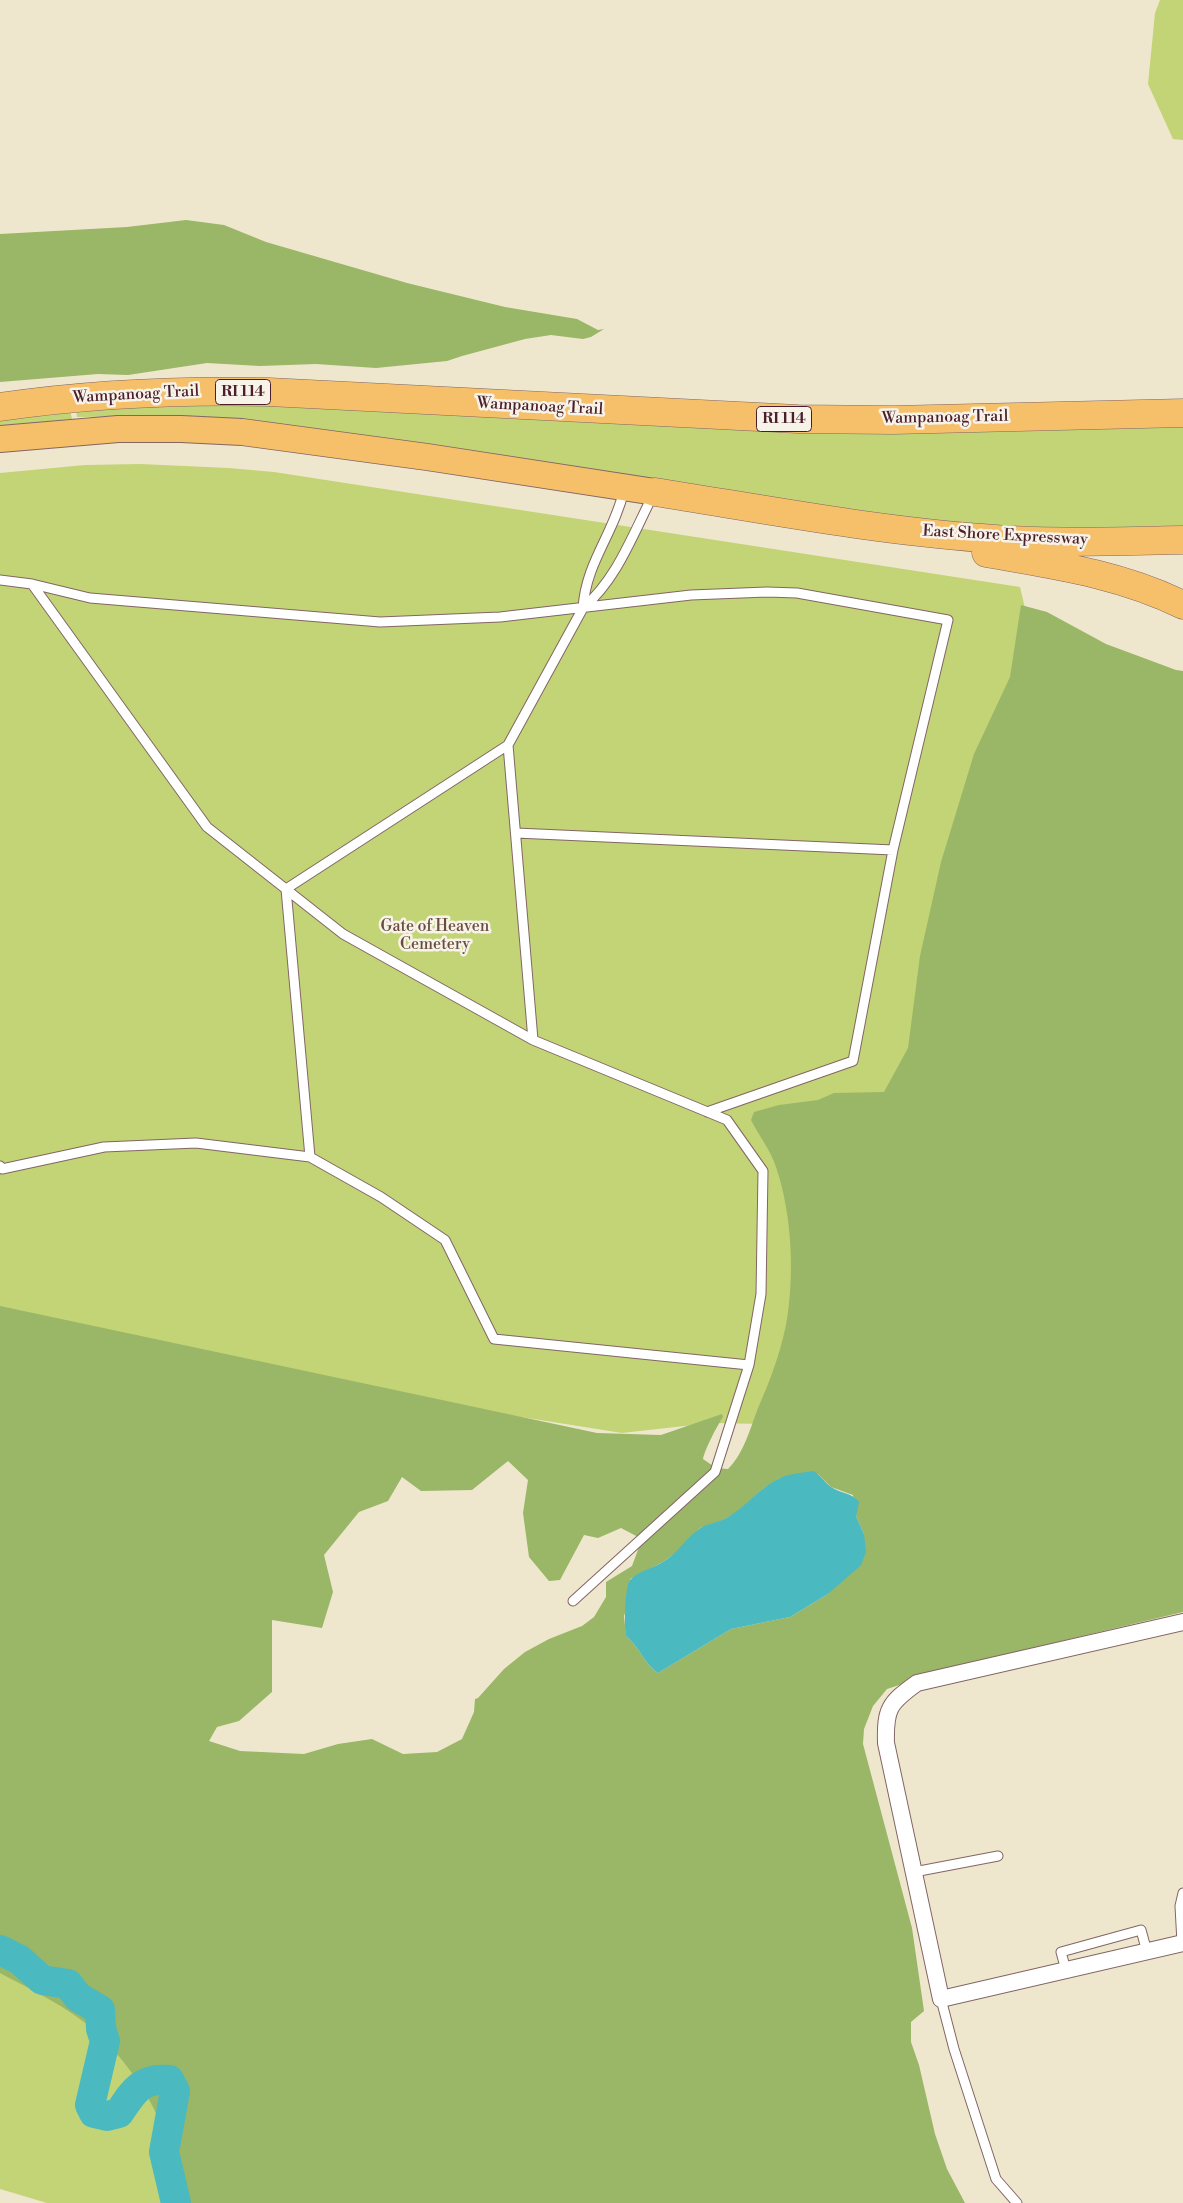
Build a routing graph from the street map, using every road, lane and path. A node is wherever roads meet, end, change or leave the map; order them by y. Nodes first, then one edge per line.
1 (1183, 401) edge
2 (0, 408) edge
3 (1183, 414) edge
4 (1082, 415) junction
5 (0, 439) edge
6 (624, 487) junction
7 (655, 492) junction
8 (828, 519) junction
9 (1183, 540) edge
10 (0, 580) edge
11 (32, 584) junction
12 (1183, 605) edge
13 (583, 608) junction
14 (508, 745) junction
15 (516, 833) junction
16 (893, 850) junction
17 (286, 889) junction
18 (533, 1040) junction
19 (707, 1112) junction
20 (310, 1158) junction
21 (0, 1166) edge
22 (749, 1366) junction
23 (573, 1601) dead end
24 (1183, 1622) edge
25 (998, 1856) dead end
26 (914, 1872) junction
27 (1183, 1893) edge
28 (1182, 1943) edge
29 (1147, 1952) junction
30 (1066, 1970) junction
31 (941, 1999) junction
32 (1017, 2203) edge

1 - 4 highway
2 - 4 highway, Wampanoag Trail / RI 114
3 - 4 highway, RI 114
5 - 6 main road, Wampanoag Trail
6 - 7 main road, Wampanoag Trail
6 - 13 lane
7 - 8 highway, Wampanoag Trail
7 - 13 lane
8 - 9 highway, East Shore Expressway
8 - 12 highway
10 - 11 lane
11 - 13 lane
11 - 17 lane
13 - 14 lane
13 - 16 lane
14 - 15 lane
14 - 17 lane
15 - 16 lane
15 - 18 lane
16 - 19 lane
17 - 18 lane
17 - 20 lane
18 - 19 lane
19 - 22 lane
20 - 21 lane
20 - 22 lane
22 - 23 lane
24 - 26 street
25 - 26 lane
26 - 31 street
27 - 28 lane
28 - 29 street
29 - 30 street
29 - 30 lane
30 - 31 street
31 - 32 lane

